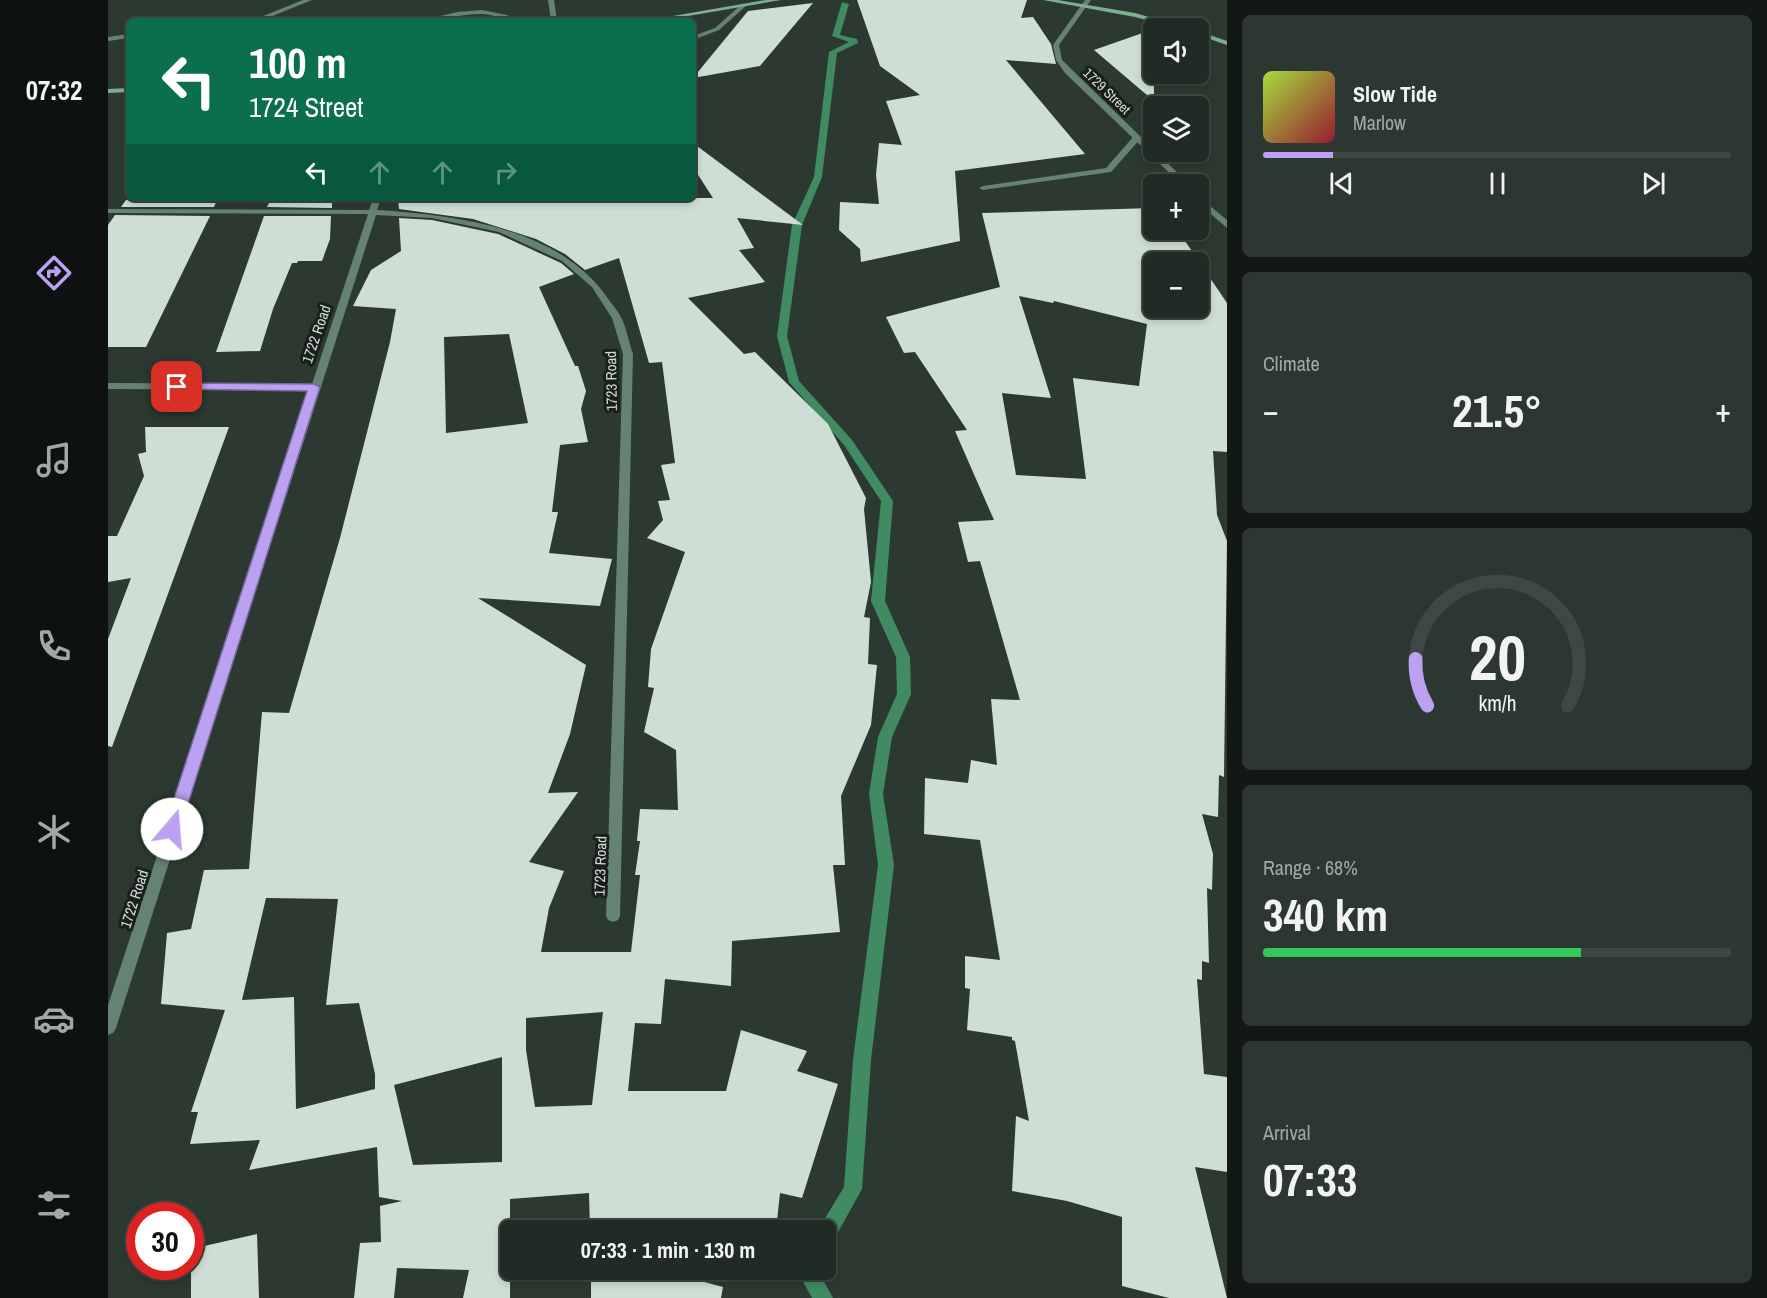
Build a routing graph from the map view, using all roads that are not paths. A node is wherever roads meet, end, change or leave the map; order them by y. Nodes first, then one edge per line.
1 (309, 0) edge
2 (551, 0) edge
3 (778, 0) edge
4 (1046, 0) edge
5 (1086, 3) edge
6 (744, 5) junction
7 (261, 18) edge
8 (439, 18) edge
9 (506, 18) edge
10 (554, 18) edge
11 (664, 18) edge
12 (1146, 18) edge
13 (126, 36) edge
14 (696, 37) edge
15 (1209, 37) edge
16 (108, 39) edge
17 (1227, 43) edge
18 (126, 90) edge
19 (108, 91) edge
20 (1137, 138) junction
21 (1175, 174) edge
22 (983, 189) dead end
23 (376, 201) edge
24 (1209, 208) edge
25 (108, 211) edge
26 (373, 212) junction
27 (1227, 225) edge
28 (108, 386) edge
29 (314, 387) junction
30 (613, 916) dead end
31 (108, 1028) edge

1 - 7 street
2 - 10 street
3 - 6 street
4 - 5 street
5 - 12 street
5 - 20 street, 1729 Street
6 - 11 street
6 - 14 street
8 - 9 street
13 - 16 street
15 - 17 street
18 - 19 street
20 - 21 street, 1729 Street
20 - 22 street
23 - 26 street, 1722 Road
24 - 27 street
25 - 26 street, 1723 Road
26 - 29 street, 1722 Road
26 - 30 street, 1723 Road
28 - 29 street
29 - 31 street, 1722 Road

